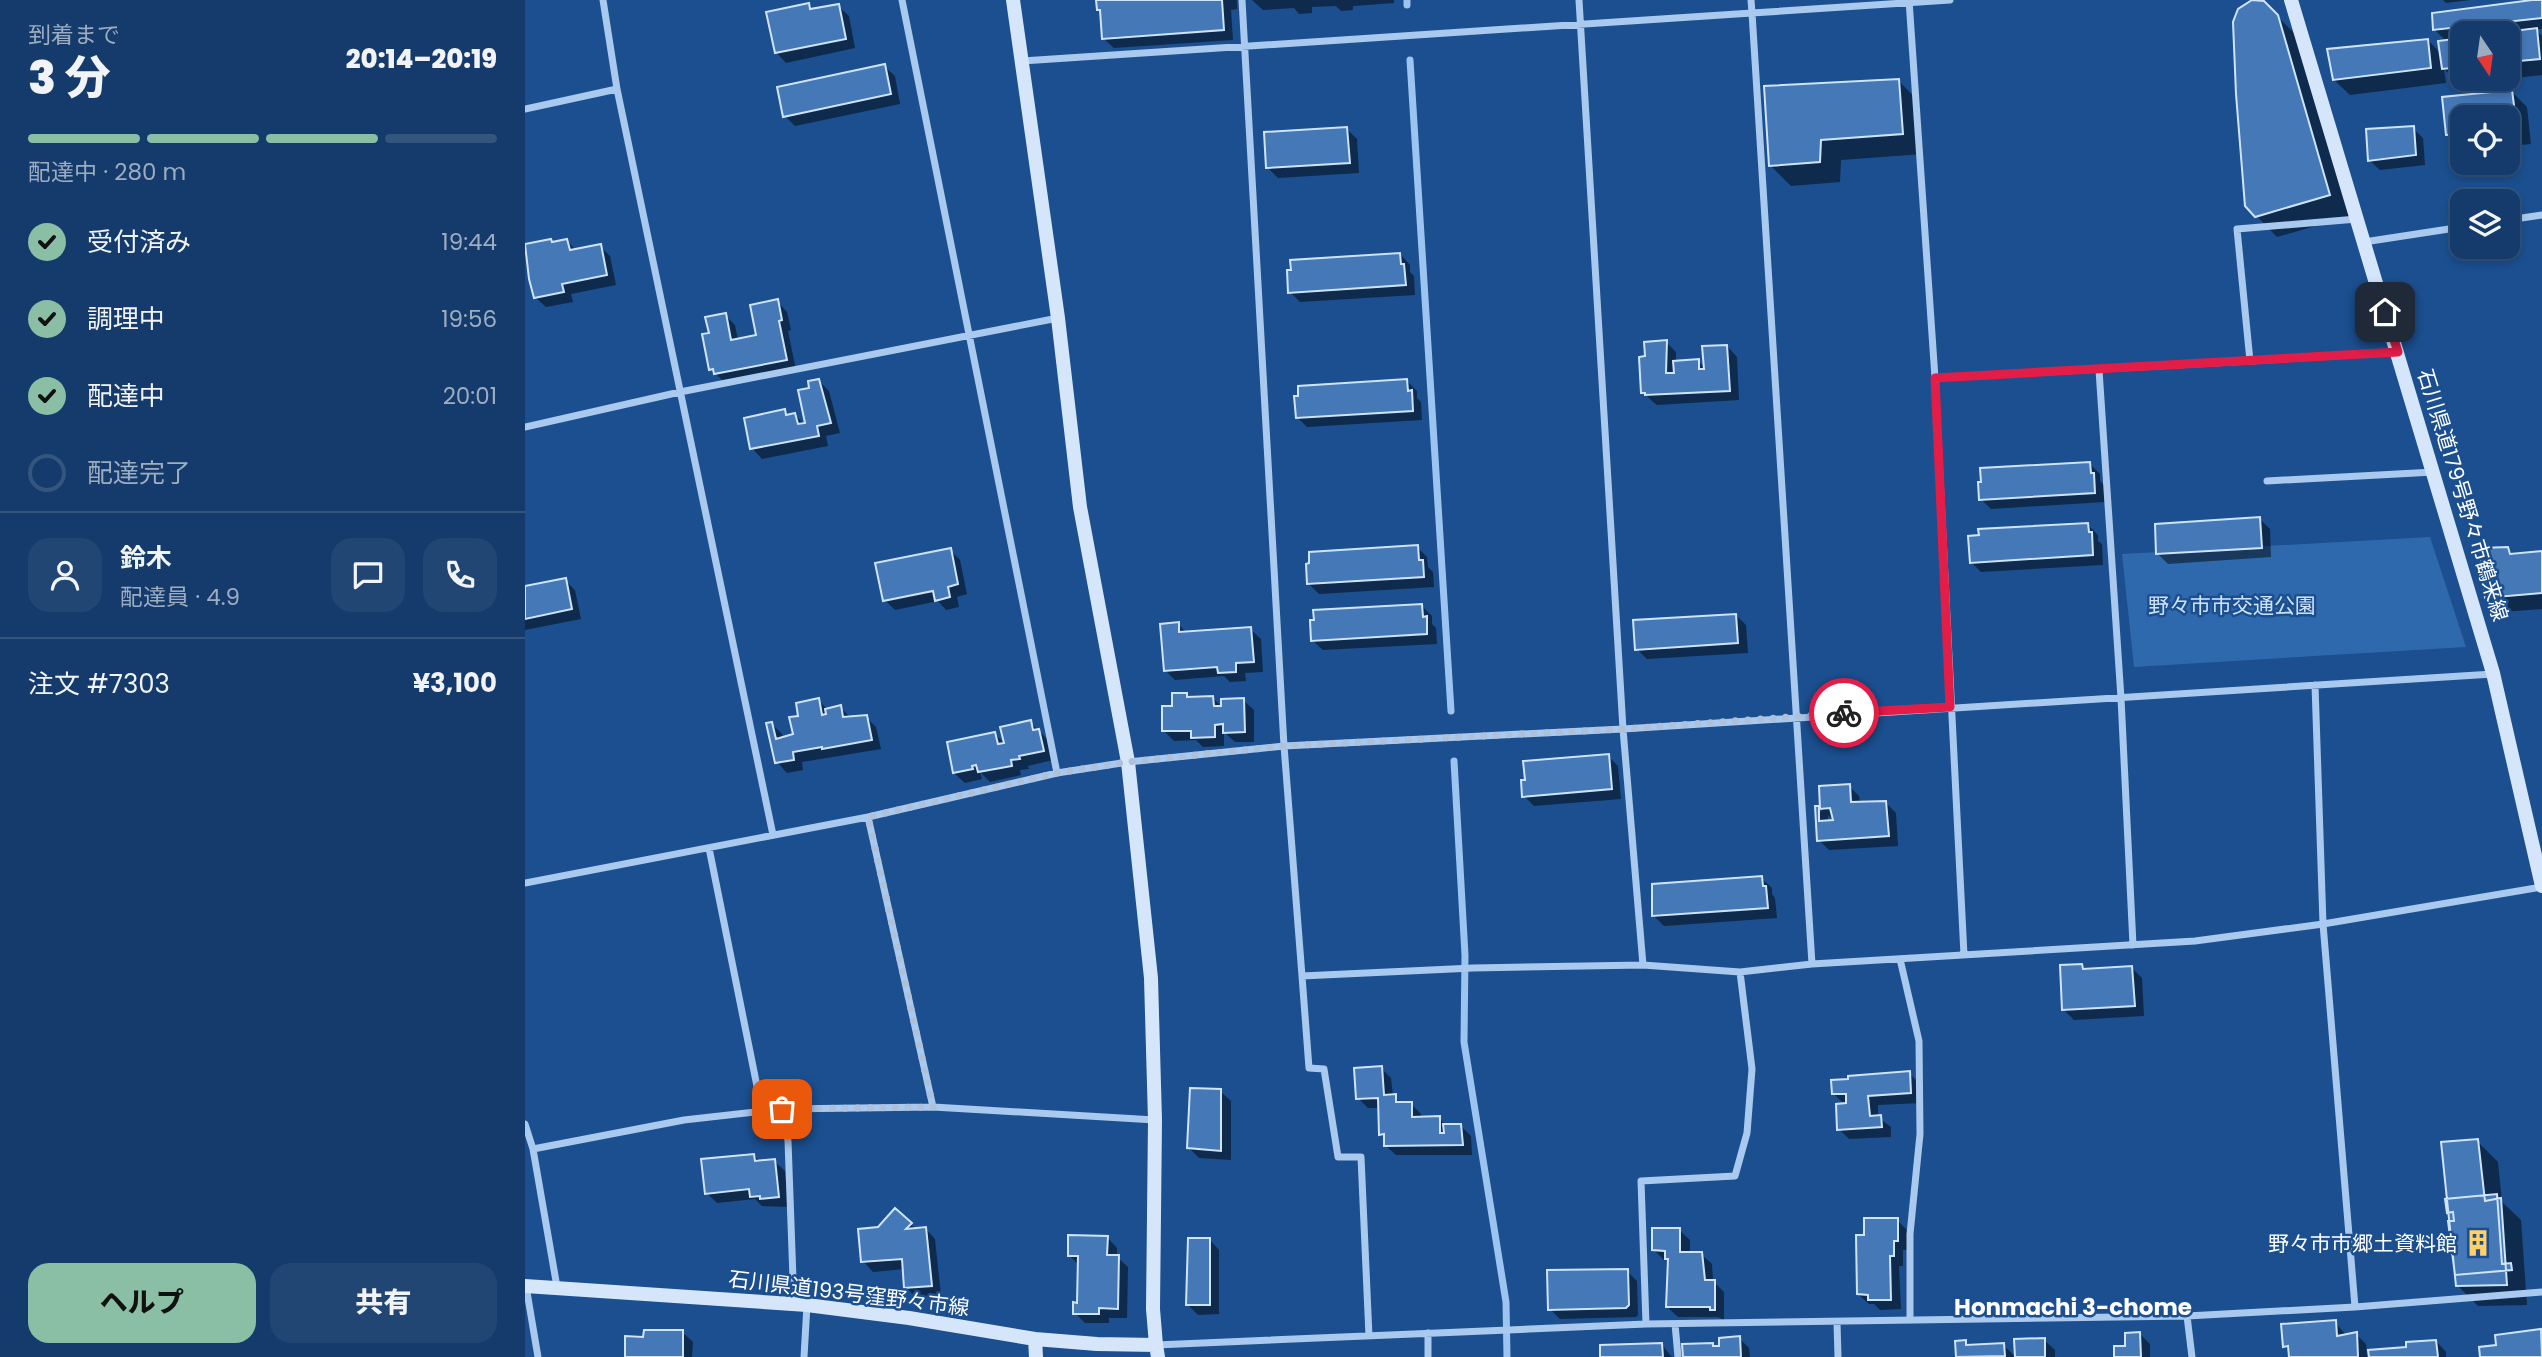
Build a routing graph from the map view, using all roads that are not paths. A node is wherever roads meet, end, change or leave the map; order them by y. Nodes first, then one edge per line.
1 (603, 0) edge
2 (902, 0) edge
3 (1013, 0) edge
4 (1242, 0) edge
5 (1579, 0) edge
6 (1751, 0) edge
7 (1950, 0) edge
8 (2291, 0) edge
9 (1909, 2) edge
10 (1752, 13) junction
11 (1580, 22) junction
12 (1245, 45) junction
13 (1021, 61) junction
14 (617, 89) junction
15 (525, 109) edge
16 (2542, 215) edge
17 (2520, 218) edge
18 (2357, 219) junction
19 (2450, 229) edge
20 (2364, 242) junction
21 (1058, 318) junction
22 (969, 334) junction
23 (2398, 352) junction
24 (2250, 361) junction
25 (2099, 370) junction
26 (1935, 378) junction
27 (680, 392) junction
28 (525, 427) edge
29 (2434, 471) junction
30 (2267, 481) dead end
31 (2493, 673) junction
32 (2315, 685) junction
33 (2121, 698) junction
34 (1950, 707) junction
35 (1795, 716) junction
36 (1623, 729) junction
37 (1284, 746) junction
38 (1128, 762) junction
39 (1057, 773) junction
40 (868, 817) junction
41 (773, 835) junction
42 (709, 848) junction
43 (525, 883) edge
44 (2542, 887) edge
45 (2323, 924) junction
46 (2133, 945) junction
47 (1964, 955) junction
48 (1900, 959) junction
49 (1812, 964) junction
50 (1643, 965) junction
51 (1740, 972) junction
52 (1302, 976) junction
53 (933, 1107) junction
54 (782, 1109) junction
55 (762, 1111) junction
56 (1155, 1120) junction
57 (525, 1124) edge
58 (533, 1149) junction
59 (526, 1286) edge
60 (557, 1287) junction
61 (2542, 1292) edge
62 (790, 1304) junction
63 (807, 1306) junction
64 (2355, 1307) junction
65 (2187, 1316) junction
66 (1910, 1320) junction
67 (1837, 1322) junction
68 (1646, 1324) junction
69 (1675, 1324) junction
70 (1428, 1333) junction
71 (1370, 1336) junction
72 (1035, 1339) junction
73 (1157, 1351) edge
74 (538, 1357) edge
75 (804, 1357) edge
76 (1036, 1357) edge
77 (1428, 1357) edge
78 (1678, 1357) edge
79 (1838, 1357) edge
80 (2192, 1357) edge

1 - 14 street
2 - 22 street
3 - 13 main road
4 - 12 street
5 - 11 street
6 - 10 street
7 - 9 street
8 - 18 main road, 石川県道179号野々市鶴来線
9 - 10 street
9 - 26 street
10 - 11 street
10 - 35 street
11 - 12 street
11 - 36 street
12 - 13 street
12 - 37 street
13 - 21 main road
14 - 15 street
14 - 27 street
16 - 17 street
18 - 20 main road, 石川県道179号野々市鶴来線
18 - 24 street
19 - 20 street
20 - 23 main road, 石川県道179号野々市鶴来線
21 - 22 street
21 - 38 main road
22 - 27 street
22 - 39 street
23 - 24 street
23 - 29 main road, 石川県道179号野々市鶴来線
24 - 25 street
25 - 26 street
25 - 33 street
26 - 34 street
27 - 28 street
27 - 41 street
29 - 30 street
29 - 31 main road, 石川県道179号野々市鶴来線
31 - 32 street
31 - 44 main road, 石川県道179号野々市鶴来線
32 - 33 street
32 - 45 street
33 - 34 street
33 - 46 street
34 - 35 street
34 - 47 street
35 - 36 street
35 - 49 street
36 - 37 street
36 - 50 street
37 - 38 street
37 - 52 street
38 - 39 street
38 - 56 main road
39 - 40 street
40 - 41 street
40 - 53 street
41 - 42 street
42 - 43 street
42 - 55 street
44 - 45 street
45 - 46 street
45 - 64 street
46 - 47 street
47 - 48 street
48 - 49 street
48 - 66 street
49 - 51 street
50 - 51 street
50 - 52 street
51 - 68 street
52 - 71 street
53 - 54 street
53 - 56 street
54 - 55 street
54 - 62 street
55 - 58 street
56 - 73 main road
57 - 58 street
58 - 60 street
59 - 60 main road, 石川県道193号窪野々市線
59 - 74 street
60 - 62 main road, 石川県道193号窪野々市線
61 - 64 street
62 - 63 main road, 石川県道193号窪野々市線
63 - 72 main road, 石川県道193号窪野々市線
63 - 75 street
64 - 65 street
65 - 66 street
65 - 80 street
66 - 67 street
67 - 69 street
67 - 79 street
68 - 69 street
68 - 70 street
69 - 78 street
70 - 71 street
70 - 77 street
71 - 73 street
72 - 73 main road, 石川県道193号窪野々市線
72 - 76 main road

